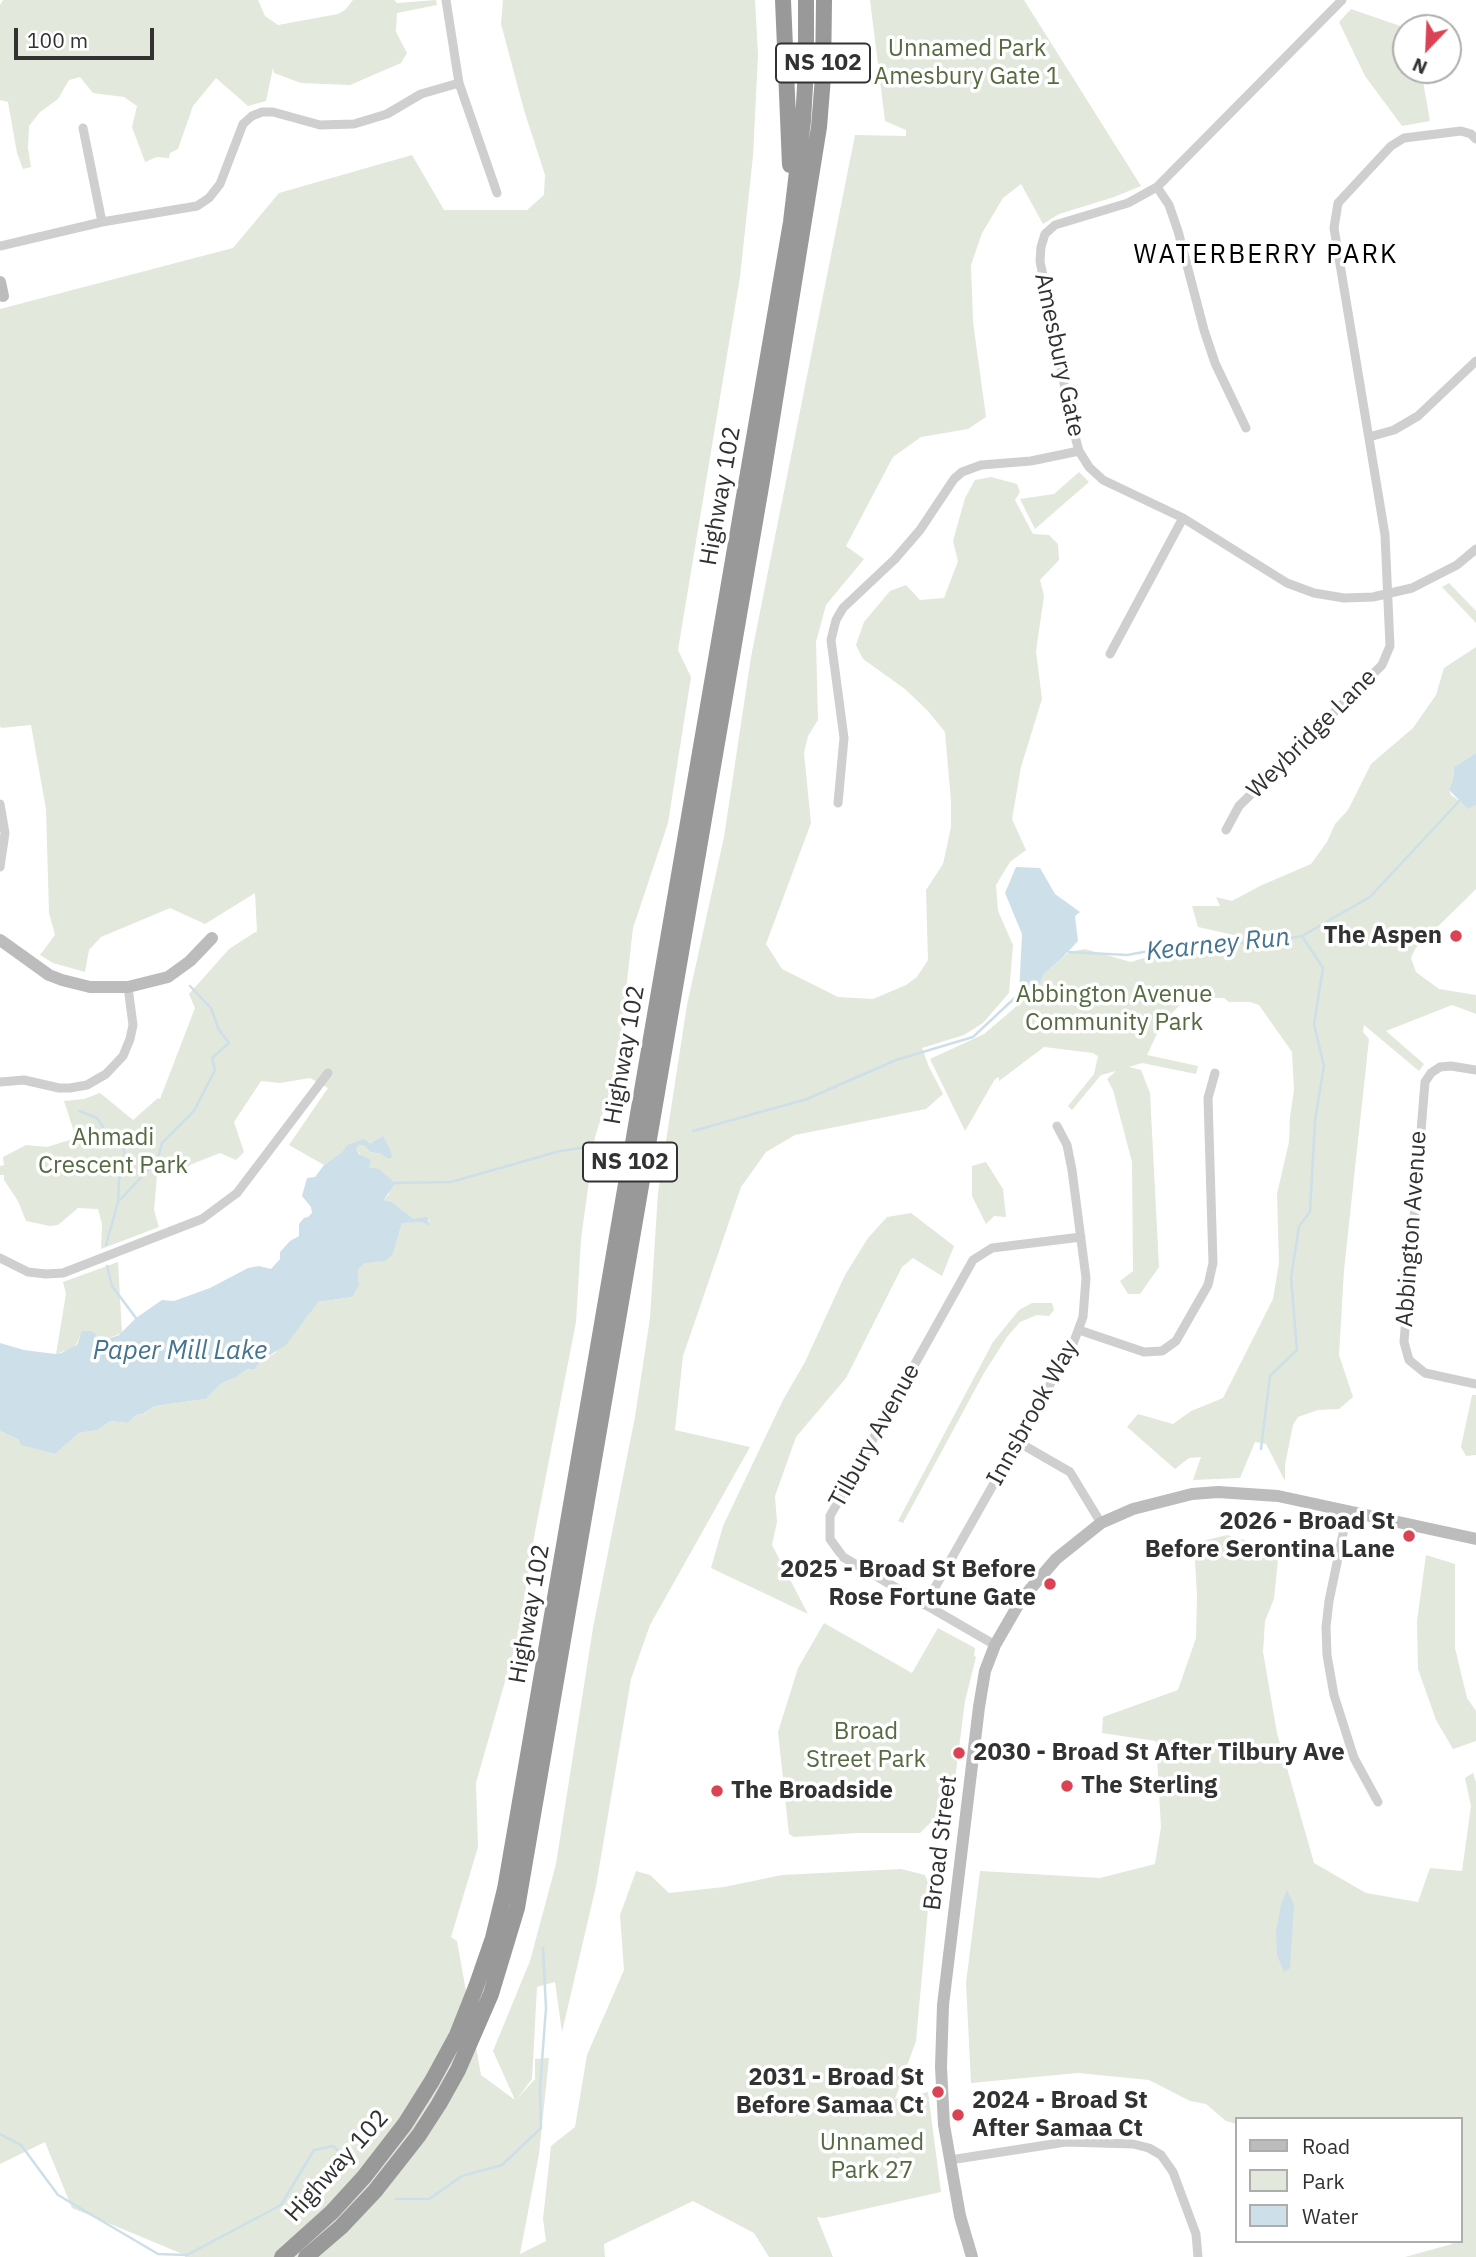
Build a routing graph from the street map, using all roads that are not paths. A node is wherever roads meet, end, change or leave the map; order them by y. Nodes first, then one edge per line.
1 (446, 0) edge
2 (783, 0) edge
3 (806, 0) edge
4 (824, 0) edge
5 (1342, 0) edge
6 (459, 83) junction
7 (83, 128) dead end
8 (1476, 139) edge
9 (1157, 187) junction
10 (497, 193) dead end
11 (102, 222) junction
12 (791, 222) junction
13 (0, 246) edge
14 (0, 282) edge
15 (3, 296) dead end
16 (1476, 361) edge
17 (1246, 428) dead end
18 (1369, 437) junction
19 (1079, 451) junction
20 (1183, 518) junction
21 (1476, 549) edge
22 (1389, 594) junction
23 (1110, 654) dead end
24 (838, 803) dead end
25 (0, 804) edge
26 (1226, 830) dead end
27 (0, 867) edge
28 (212, 938) dead end
29 (0, 940) edge
30 (128, 987) junction
31 (1476, 1070) edge
32 (328, 1073) dead end
33 (1215, 1073) dead end
34 (0, 1082) edge
35 (1057, 1126) dead end
36 (1081, 1237) junction
37 (0, 1258) edge
38 (1079, 1331) junction
39 (1476, 1384) edge
40 (1018, 1442) junction
41 (1348, 1510) junction
42 (1101, 1523) junction
43 (1476, 1539) edge
44 (925, 1605) junction
45 (995, 1645) junction
46 (1378, 1802) dead end
47 (950, 2160) junction
48 (282, 2257) edge
49 (306, 2257) edge
50 (972, 2257) edge
51 (1198, 2257) edge

1 - 6 street
2 - 12 highway
3 - 12 highway, Highway 102 / NS 102
4 - 49 highway, Highway 102 / NS 102
5 - 9 street, Amesbury Gate
6 - 10 street
6 - 11 street
7 - 11 street
8 - 18 street, Weybridge Lane
9 - 17 street
9 - 19 street, Amesbury Gate
11 - 13 street
12 - 48 highway, Highway 102 / NS 102
14 - 15 street
16 - 18 street
18 - 22 street, Weybridge Lane
19 - 20 street, Amesbury Gate
19 - 24 street
20 - 22 street, Amesbury Gate
20 - 23 street
21 - 22 street, Amesbury Gate
22 - 26 street, Weybridge Lane
25 - 27 street
28 - 30 street
29 - 30 street
30 - 34 street
31 - 39 street, Abbington Avenue
32 - 37 street
33 - 38 street
35 - 36 street, Innsbrook Way
36 - 38 street, Innsbrook Way
36 - 44 street, Tilbury Avenue
38 - 40 street, Innsbrook Way
40 - 42 street
40 - 44 street, Innsbrook Way
41 - 42 street, Broad Street
41 - 43 street, Broad Street
41 - 46 street
42 - 45 street, Broad Street
44 - 45 street, Tilbury Avenue
45 - 47 street, Broad Street
47 - 50 street, Broad Street
47 - 51 street

